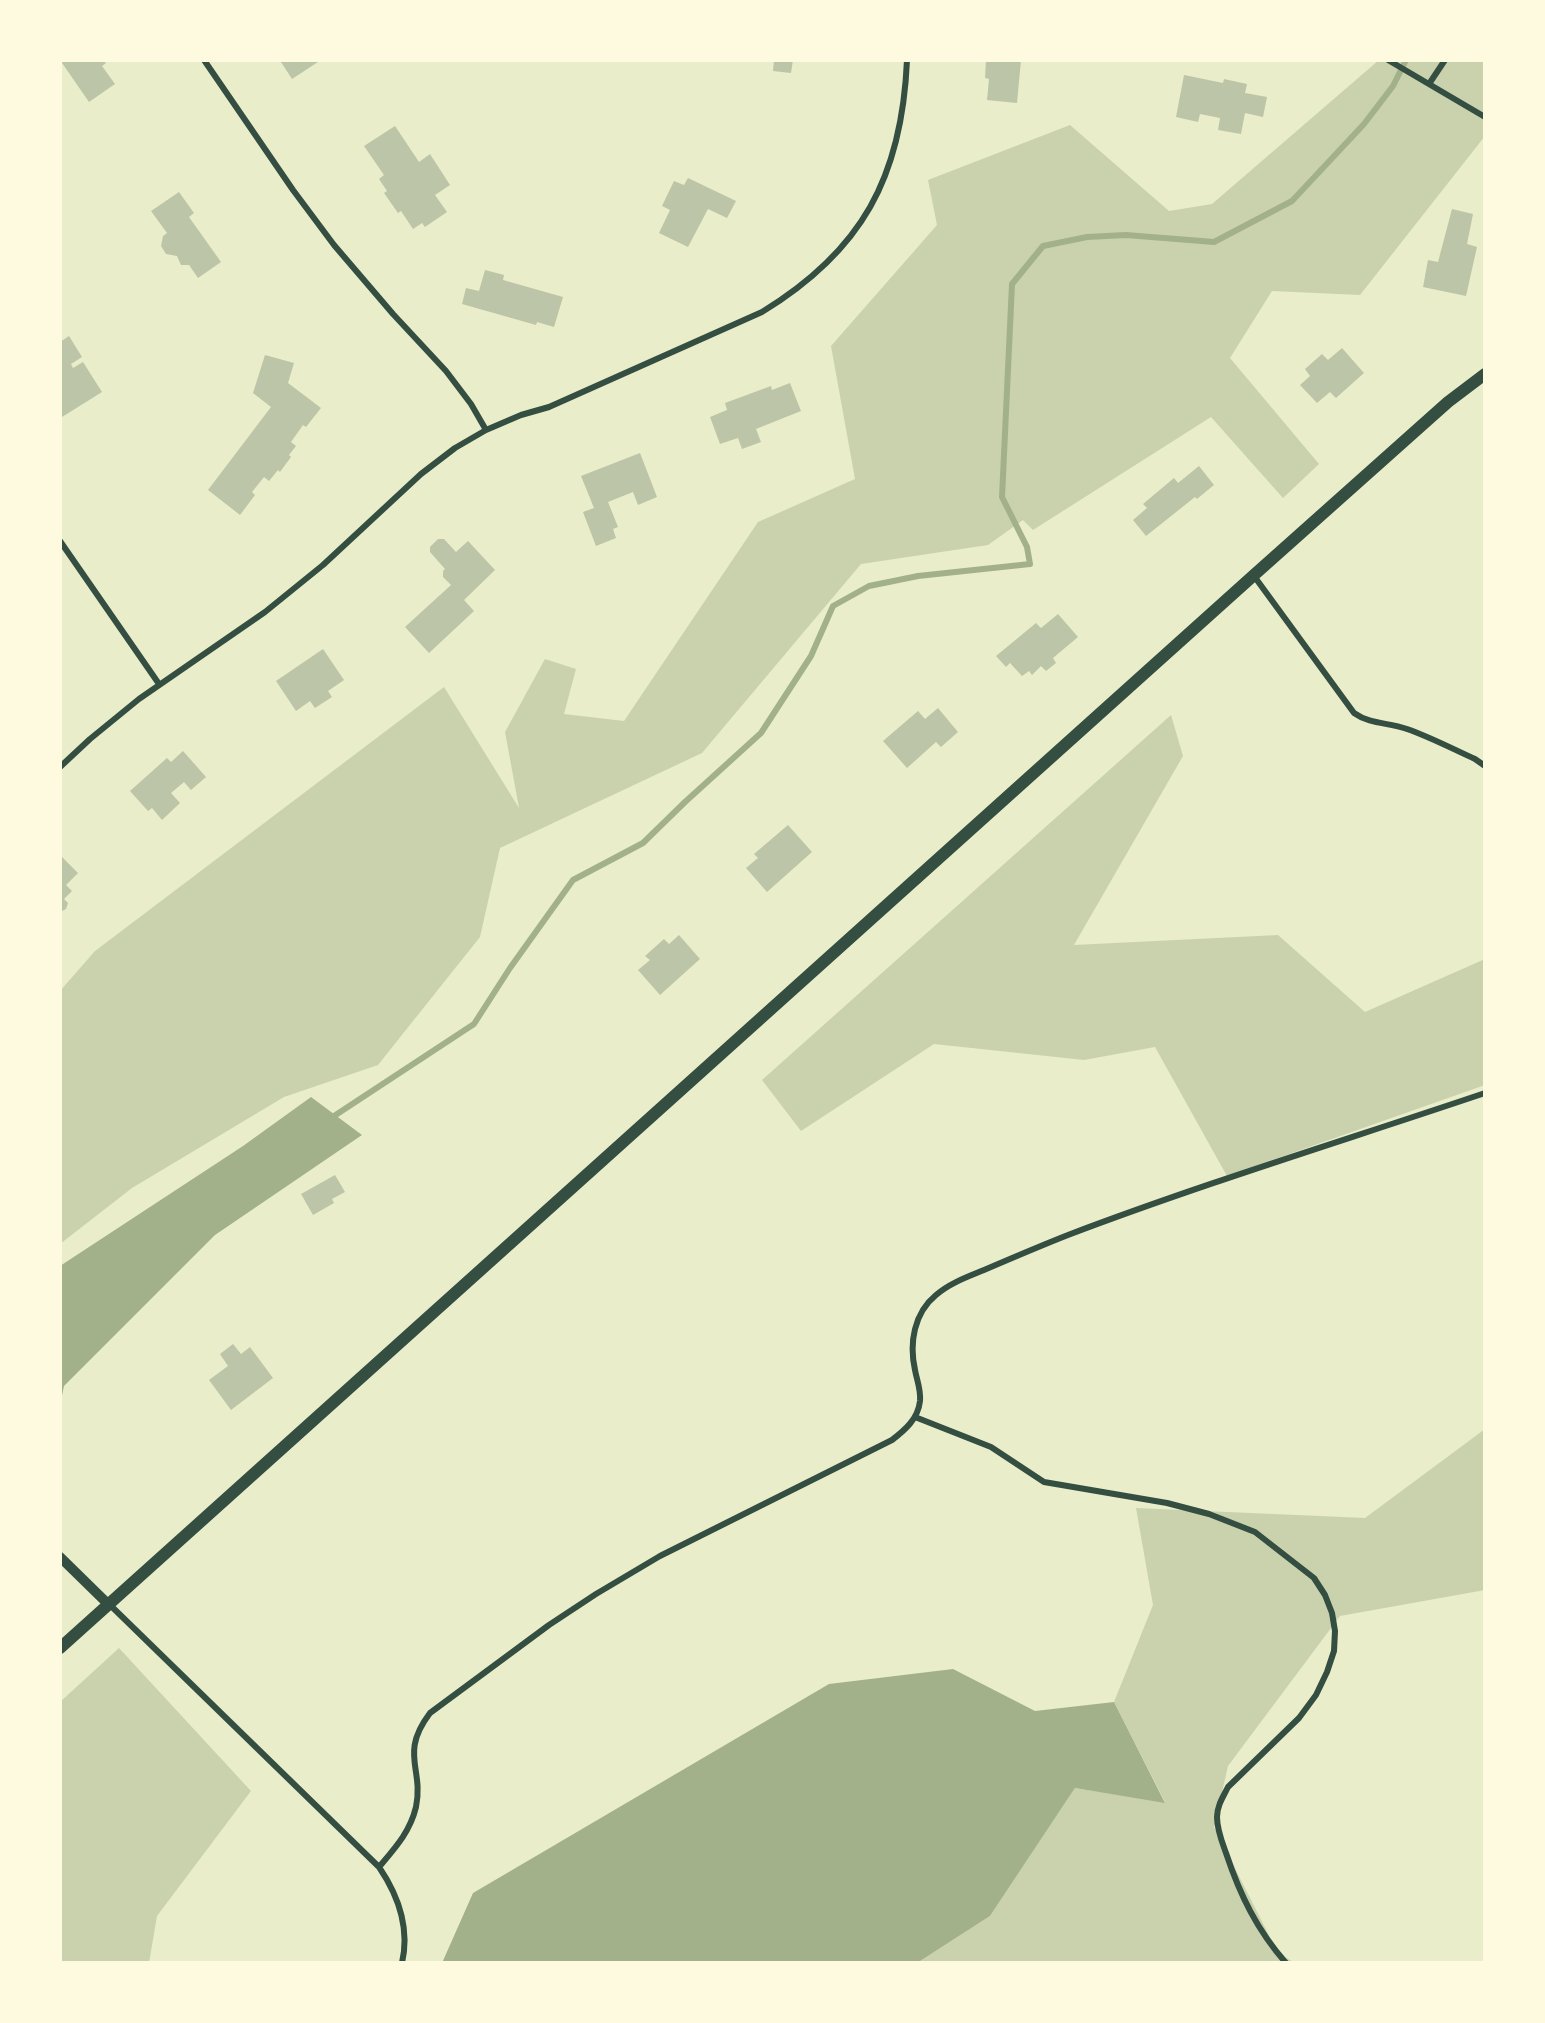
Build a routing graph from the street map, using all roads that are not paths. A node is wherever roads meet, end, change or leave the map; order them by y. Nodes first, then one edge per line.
1 (204, 60) edge
2 (907, 60) edge
3 (1388, 60) edge
4 (1445, 60) edge
5 (1429, 84) junction
6 (1485, 117) edge
7 (1485, 374) edge
8 (486, 430) junction
9 (60, 541) edge
10 (1254, 575) junction
11 (159, 684) junction
12 (1485, 766) edge
13 (60, 767) edge
14 (1485, 1093) edge
15 (915, 1418) junction
16 (60, 1557) edge
17 (107, 1603) junction
18 (60, 1647) edge
19 (379, 1867) junction
20 (402, 1963) edge
21 (1286, 1963) edge

1 - 8 street
2 - 8 street
3 - 5 street
4 - 5 street
5 - 6 street
7 - 10 main road
8 - 11 street
9 - 11 street
10 - 12 street
10 - 17 main road
11 - 13 street
14 - 15 street
15 - 19 street
15 - 21 street
16 - 17 street
17 - 18 main road
17 - 19 street
19 - 20 street

